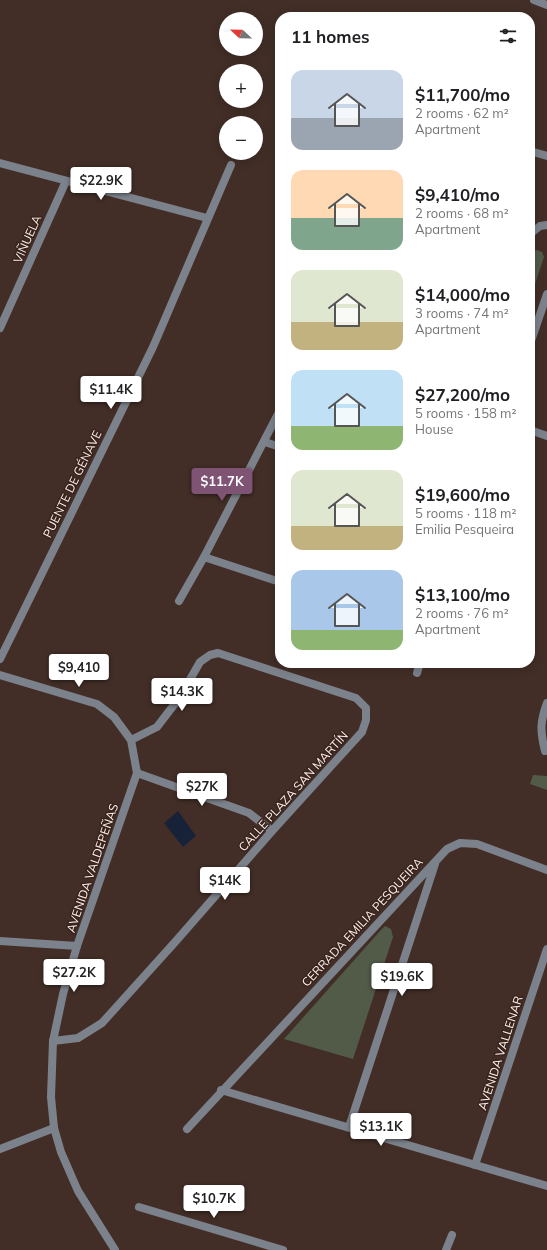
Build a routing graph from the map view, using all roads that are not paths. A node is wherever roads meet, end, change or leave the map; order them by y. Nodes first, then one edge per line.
1 (534, 0) edge
2 (547, 5) edge
3 (535, 152) edge
4 (547, 156) edge
5 (0, 163) edge
6 (231, 165) dead end
7 (66, 181) junction
8 (207, 218) junction
9 (547, 225) edge
10 (535, 230) edge
11 (547, 294) edge
12 (0, 328) edge
13 (535, 329) edge
14 (275, 421) edge
15 (535, 432) edge
16 (547, 436) edge
17 (265, 442) junction
18 (275, 445) edge
19 (204, 557) junction
20 (275, 580) edge
21 (179, 601) dead end
22 (0, 659) edge
23 (418, 668) edge
24 (417, 673) dead end
25 (0, 675) edge
26 (547, 703) edge
27 (131, 740) junction
28 (545, 750) dead end
29 (137, 773) junction
30 (272, 831) junction
31 (436, 860) junction
32 (547, 870) edge
33 (0, 941) edge
34 (77, 946) junction
35 (547, 949) edge
36 (53, 1041) junction
37 (221, 1090) junction
38 (349, 1127) junction
39 (54, 1128) junction
40 (186, 1129) dead end
41 (0, 1149) edge
42 (475, 1165) junction
43 (547, 1186) edge
44 (139, 1207) dead end
45 (452, 1235) dead end
46 (115, 1250) edge
47 (283, 1250) edge
48 (446, 1250) edge

1 - 2 street
3 - 4 street
5 - 7 street
6 - 8 street, PUENTE DE GÉNAVE
7 - 8 street
7 - 12 street, VIÑUELA
8 - 22 street, PUENTE DE GÉNAVE
9 - 10 street
11 - 13 street
14 - 17 street
15 - 16 street
17 - 18 street
17 - 19 street
19 - 20 street
19 - 21 street
23 - 24 street
25 - 27 street, AVENIDA VALDEPEÑAS
26 - 28 street
27 - 29 street, AVENIDA VALDEPEÑAS
27 - 30 street, CALLE PLAZA SAN MARTÍN
29 - 30 street
29 - 34 street, AVENIDA VALDEPEÑAS
30 - 36 street, CALLE PLAZA SAN MARTÍN
31 - 32 street, CERRADA EMILIA PESQUEIRA
31 - 37 street, CERRADA EMILIA PESQUEIRA
31 - 38 street
33 - 34 street
34 - 36 street, AVENIDA VALDEPEÑAS
35 - 42 street, AVENIDA VALLENAR
36 - 39 street, AVENIDA VALDEPEÑAS
37 - 38 street
37 - 40 street, CERRADA EMILIA PESQUEIRA
38 - 42 street
39 - 41 street
39 - 46 street, AVENIDA VALDEPEÑAS
42 - 43 street
44 - 47 street
45 - 48 street

